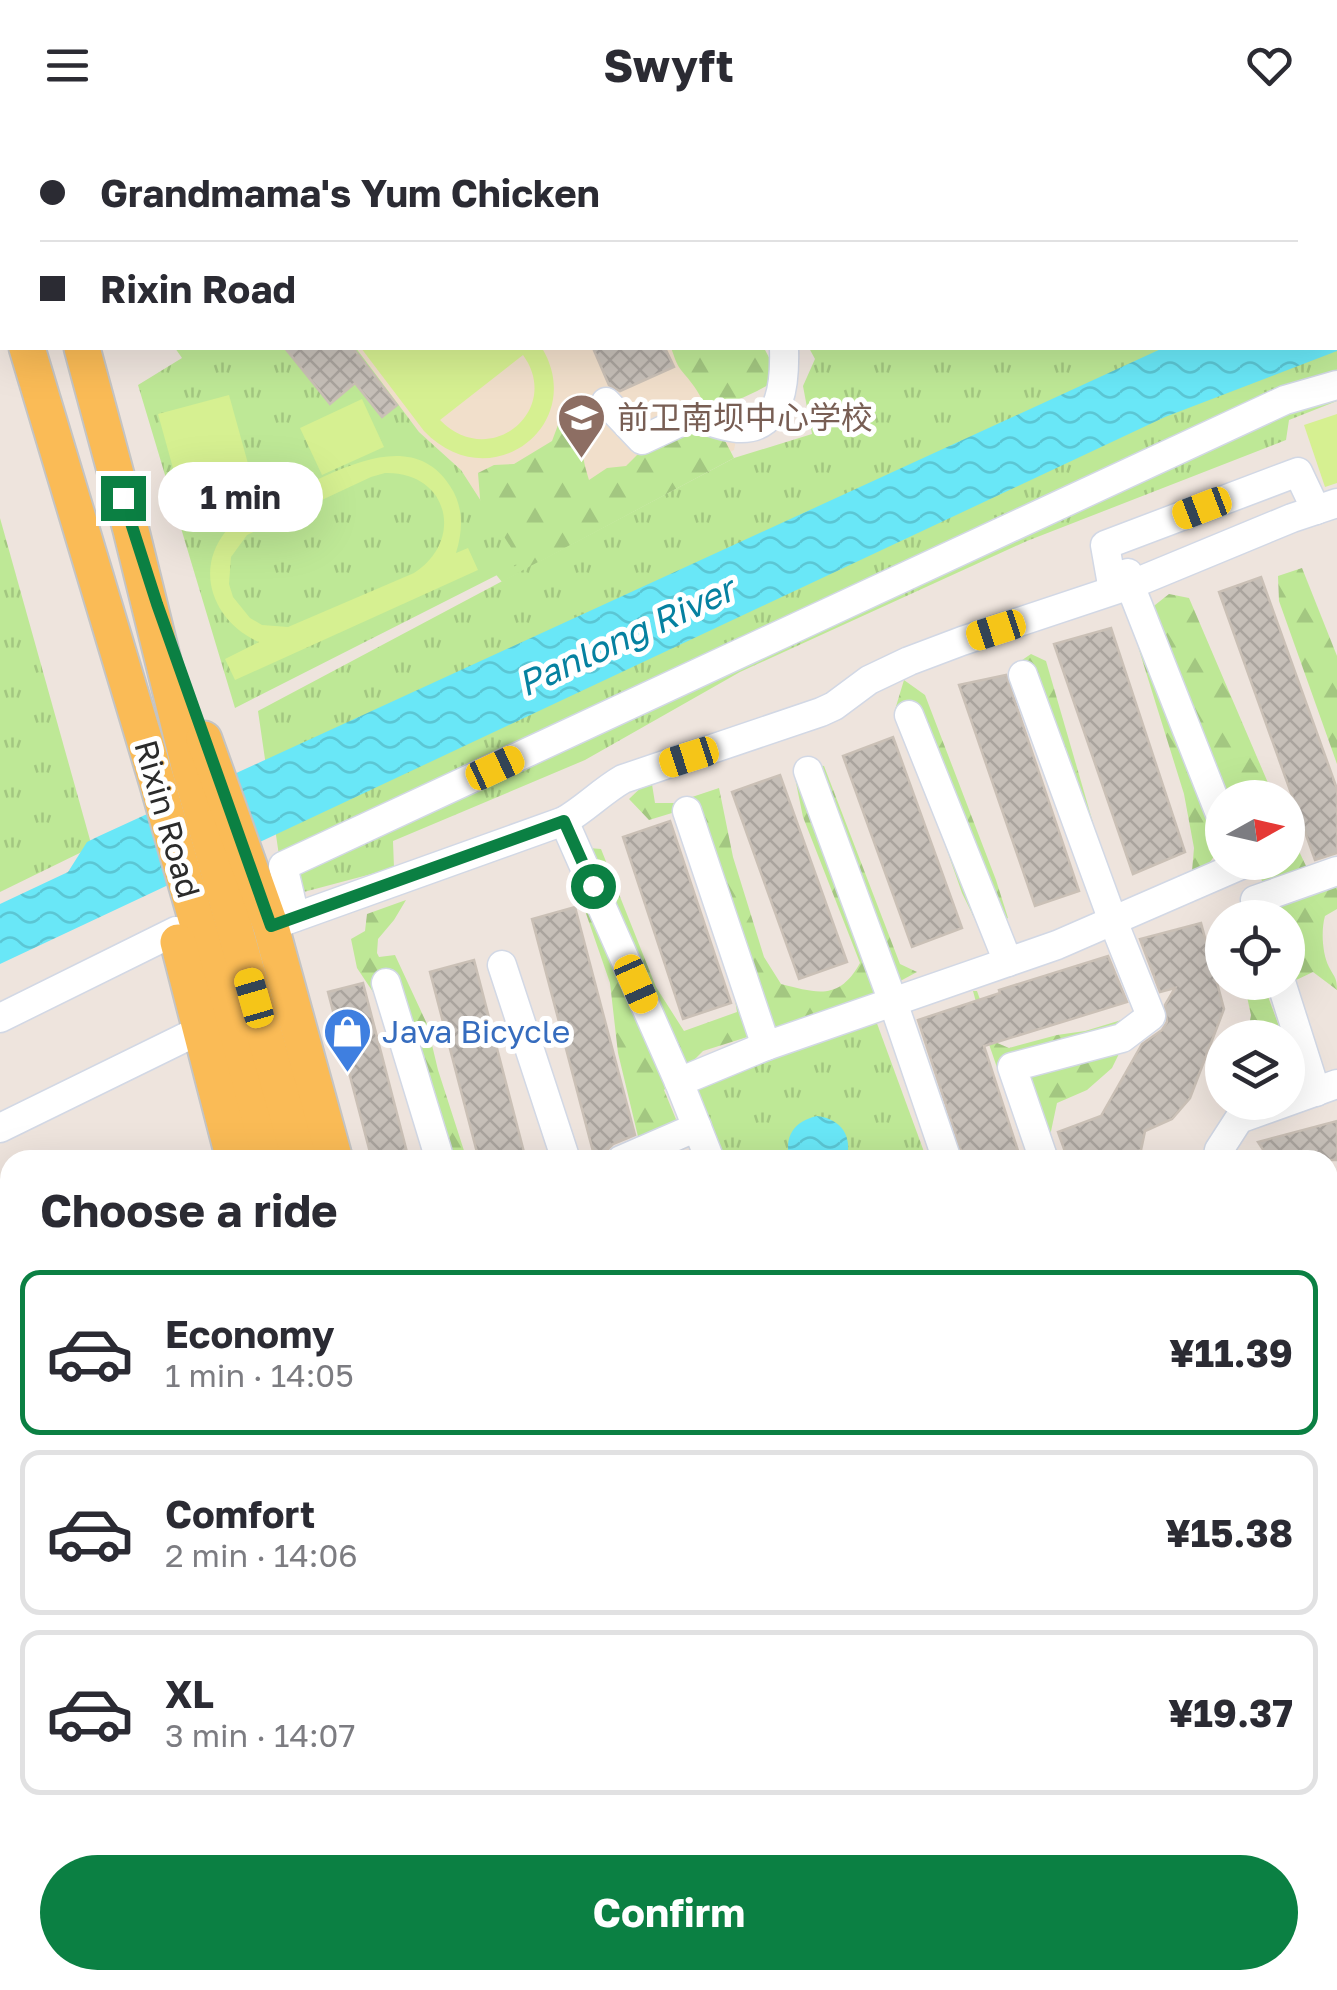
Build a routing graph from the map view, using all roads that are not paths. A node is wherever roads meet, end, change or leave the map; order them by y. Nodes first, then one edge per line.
1 (28, 350) edge
2 (83, 350) edge
3 (784, 350) edge
4 (1337, 386) edge
5 (606, 402) dead end
6 (1326, 507) edge
7 (1130, 585) junction
8 (1023, 674) dead end
9 (909, 715) dead end
10 (808, 771) dead end
11 (175, 775) junction
12 (1207, 780) edge
13 (688, 811) dead end
14 (564, 821) junction
15 (1337, 871) edge
16 (1205, 879) edge
17 (1277, 900) edge
18 (263, 912) junction
19 (1112, 920) junction
20 (186, 926) junction
21 (1008, 962) junction
22 (502, 966) dead end
23 (228, 970) junction
24 (386, 983) dead end
25 (1289, 1000) edge
26 (893, 1002) junction
27 (0, 1018) edge
28 (200, 1030) junction
29 (766, 1046) junction
30 (679, 1082) junction
31 (1327, 1088) edge
32 (0, 1128) edge
33 (697, 1128) junction
34 (231, 1150) edge
35 (262, 1150) edge
36 (296, 1150) edge
37 (332, 1150) edge
38 (437, 1150) edge
39 (563, 1150) edge
40 (645, 1150) edge
41 (706, 1150) edge
42 (944, 1150) edge
43 (1041, 1150) edge
44 (1219, 1150) edge

1 - 11 main road, Rixin Road
2 - 11 main road, Rixin Road
3 - 5 street
4 - 18 street
6 - 7 street
6 - 7 street
7 - 12 street
7 - 14 street
8 - 19 street
9 - 21 street
10 - 26 street
11 - 18 main road, Rixin Road
11 - 20 main road, Rixin Road
13 - 29 street
14 - 18 street
14 - 30 street
15 - 17 street
16 - 19 street
18 - 23 main road, Rixin Road
18 - 37 main road, Rixin Road
19 - 21 street
19 - 43 street
20 - 23 main road, Rixin Road
20 - 27 street
20 - 28 main road, Rixin Road
21 - 26 street
22 - 39 street
23 - 35 main road, Rixin Road
23 - 36 main road, Rixin Road
24 - 38 street
25 - 31 street
26 - 29 street
26 - 42 street
28 - 32 street
28 - 34 main road, Rixin Road
29 - 30 street
30 - 33 street
31 - 44 street
33 - 40 street
33 - 41 street

